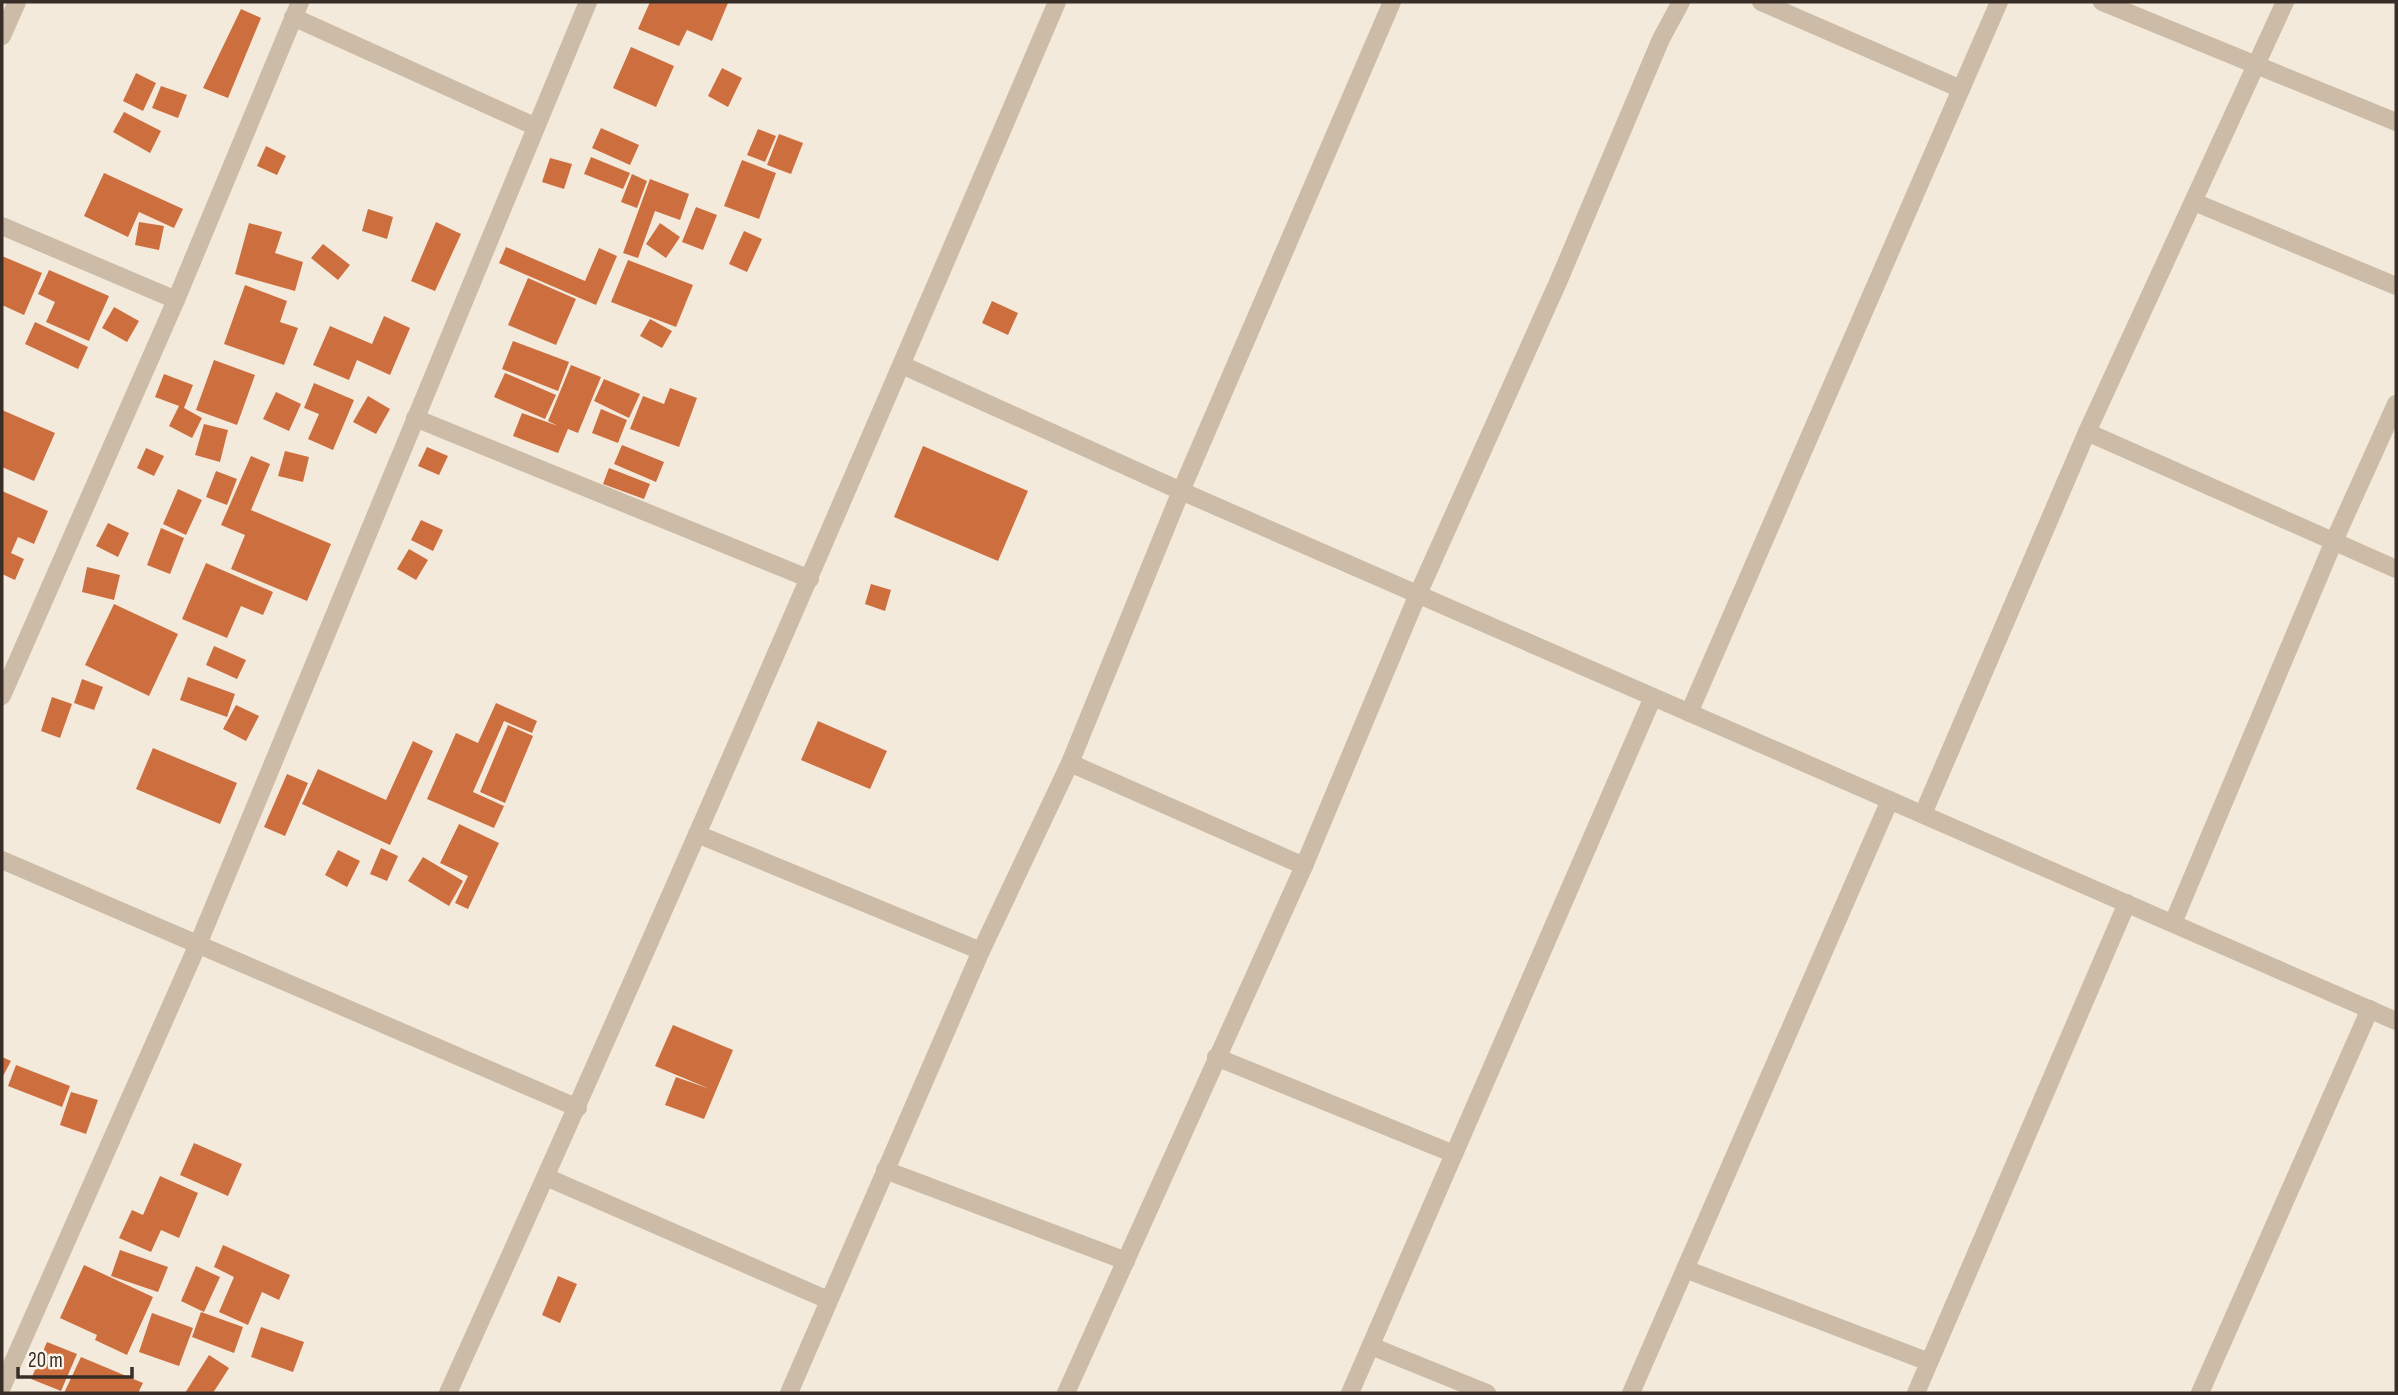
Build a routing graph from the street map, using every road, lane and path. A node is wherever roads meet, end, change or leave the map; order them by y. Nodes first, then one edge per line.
1 (17, 2) edge
2 (588, 2) edge
3 (1057, 2) edge
4 (1392, 2) edge
5 (1681, 2) edge
6 (1761, 2) edge
7 (1999, 2) edge
8 (2102, 2) edge
9 (2285, 2) edge
10 (297, 10) edge
11 (2, 36) edge
12 (2256, 65) junction
13 (1961, 89) junction
14 (2396, 122) edge
15 (534, 127) junction
16 (2194, 202) junction
17 (2, 226) edge
18 (2396, 286) edge
19 (176, 300) junction
20 (902, 365) junction
21 (2396, 404) edge
22 (415, 418) junction
23 (2087, 432) junction
24 (1181, 491) junction
25 (2334, 541) junction
26 (2396, 569) edge
27 (810, 579) junction
28 (1418, 594) junction
29 (2, 696) edge
30 (1653, 697) junction
31 (1689, 713) junction
32 (1070, 763) junction
33 (1890, 800) junction
34 (1923, 814) junction
35 (697, 834) junction
36 (2, 860) edge
37 (1304, 866) junction
38 (2127, 903) junction
39 (2172, 923) junction
40 (199, 942) junction
41 (981, 951) junction
42 (2370, 1009) junction
43 (2396, 1021) edge
44 (1216, 1057) junction
45 (578, 1108) junction
46 (1454, 1154) junction
47 (885, 1170) junction
48 (546, 1177) junction
49 (1126, 1261) junction
50 (1685, 1269) junction
51 (828, 1300) junction
52 (1371, 1346) junction
53 (1929, 1362) junction
54 (2, 1387) edge
55 (448, 1393) edge
56 (789, 1393) edge
57 (1066, 1393) edge
58 (1350, 1393) edge
59 (1487, 1393) edge
60 (1631, 1393) edge
61 (1916, 1393) edge
62 (2200, 1393) edge

1 - 11 street
2 - 15 street
3 - 20 street
4 - 24 street
5 - 28 street
6 - 13 street
7 - 13 street
8 - 12 street
9 - 12 street
10 - 15 street
10 - 19 street
12 - 14 street
12 - 16 street
13 - 31 street
15 - 22 street
16 - 18 street
16 - 23 street
17 - 19 street
19 - 29 street
20 - 24 street
20 - 27 street
21 - 25 street
22 - 27 street
22 - 40 street
23 - 25 street
23 - 34 street
24 - 28 street
24 - 32 street
25 - 26 street
25 - 39 street
27 - 35 street
28 - 30 street
28 - 37 street
30 - 31 street
30 - 46 street
31 - 33 street
32 - 37 street
32 - 41 street
33 - 34 street
33 - 50 street
34 - 38 street
35 - 41 street
35 - 45 street
36 - 40 street
37 - 44 street
38 - 39 street
38 - 53 street
39 - 42 street
40 - 45 street
40 - 54 street
41 - 47 street
42 - 43 street
42 - 62 street
44 - 46 street
44 - 49 street
45 - 48 street
46 - 52 street
47 - 49 street
47 - 51 street
48 - 51 street
48 - 55 street
49 - 57 street
50 - 53 street
50 - 60 street
51 - 56 street
52 - 58 street
52 - 59 street
53 - 61 street

